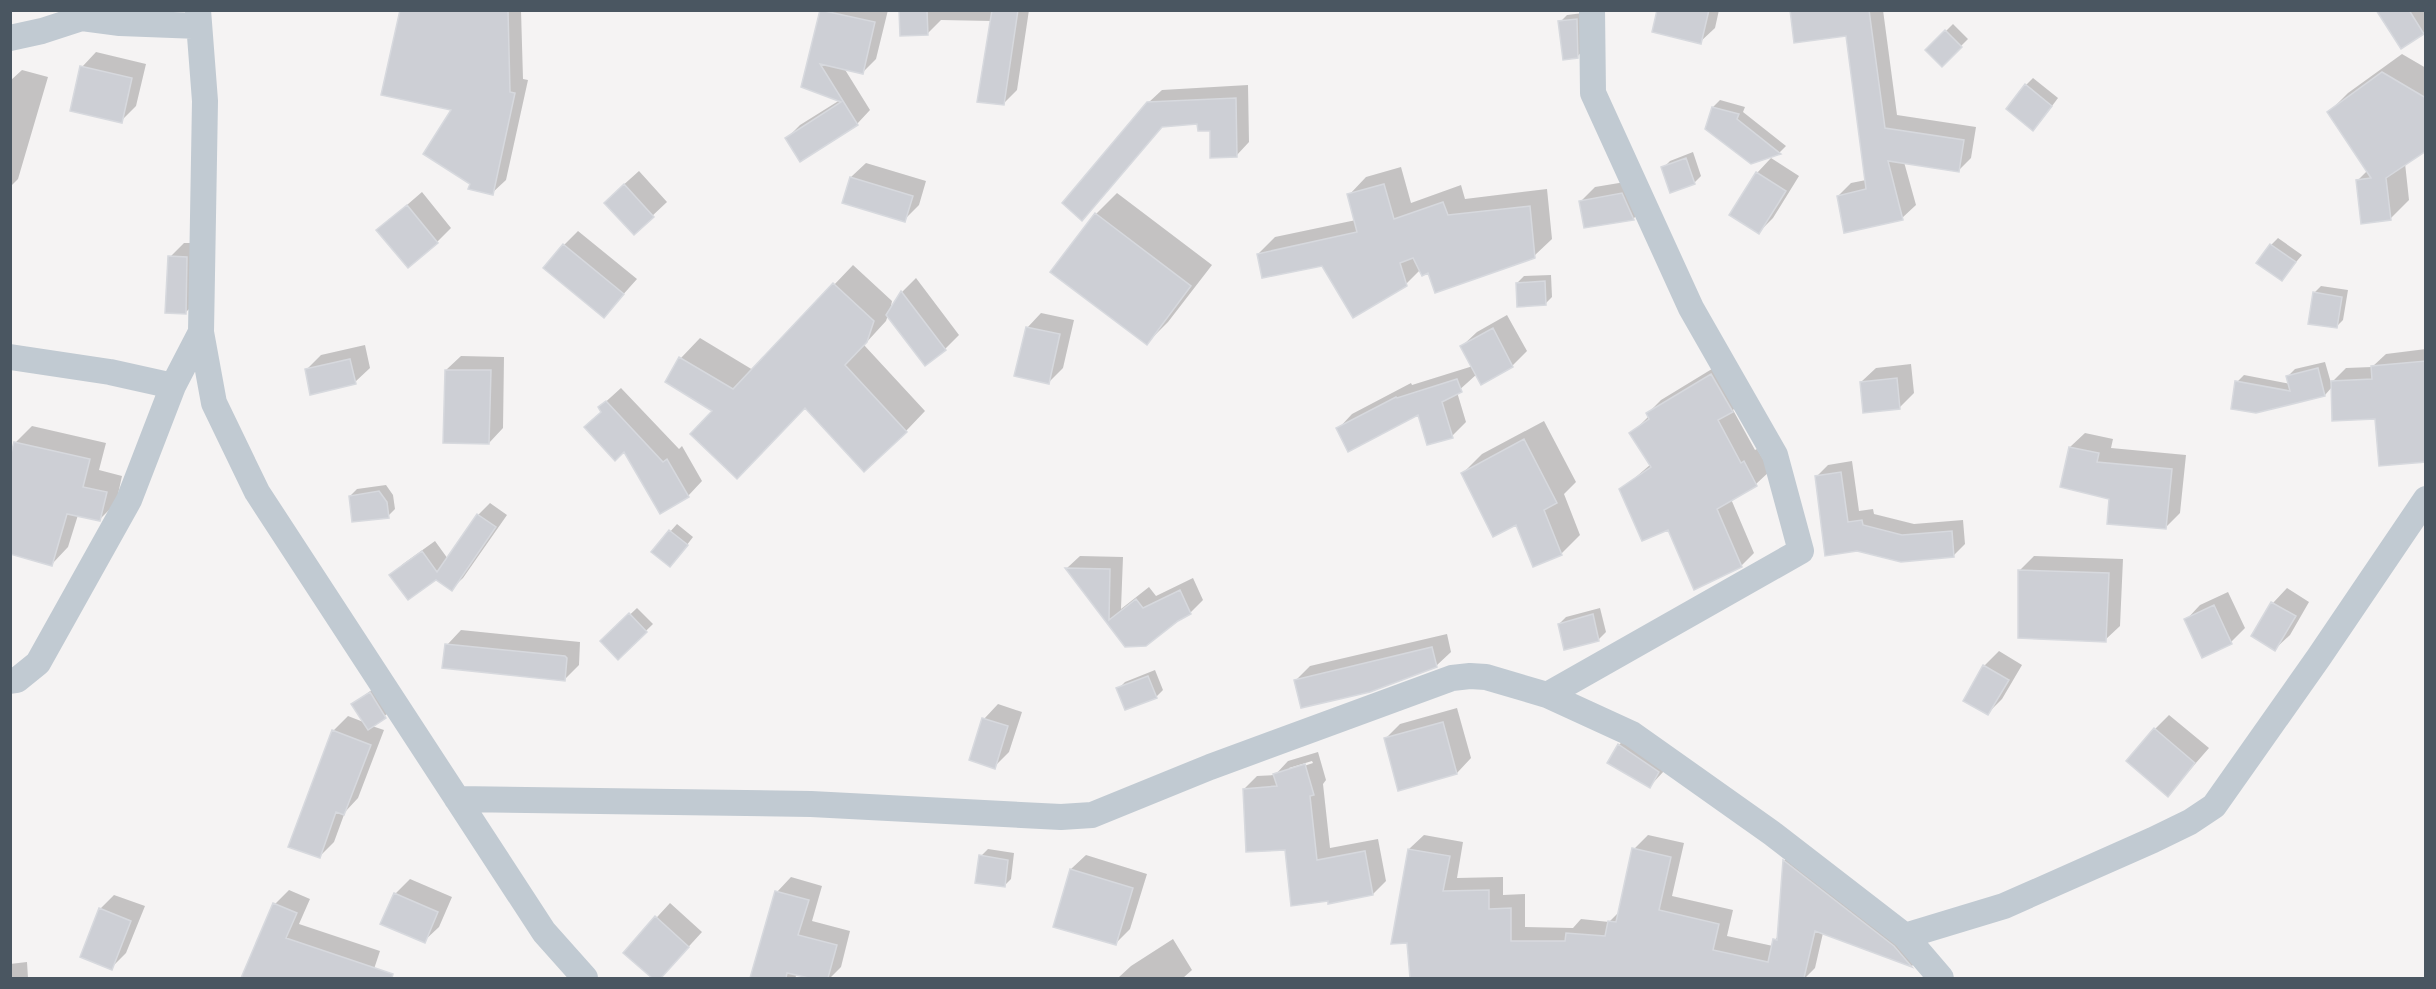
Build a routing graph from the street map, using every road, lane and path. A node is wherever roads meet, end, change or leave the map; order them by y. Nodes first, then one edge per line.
1 (1592, 10) edge
2 (199, 18) edge
3 (10, 38) edge
4 (201, 332) junction
5 (10, 357) edge
6 (172, 386) junction
7 (2426, 499) edge
8 (10, 681) edge
9 (1547, 695) junction
10 (457, 800) junction
11 (1905, 936) junction
12 (585, 978) edge
13 (1941, 978) edge

1 - 9 street
2 - 3 street
2 - 4 street
4 - 6 street
4 - 10 street
5 - 6 street
6 - 8 street
7 - 11 street
9 - 10 street
9 - 11 street
10 - 12 street
11 - 13 street

